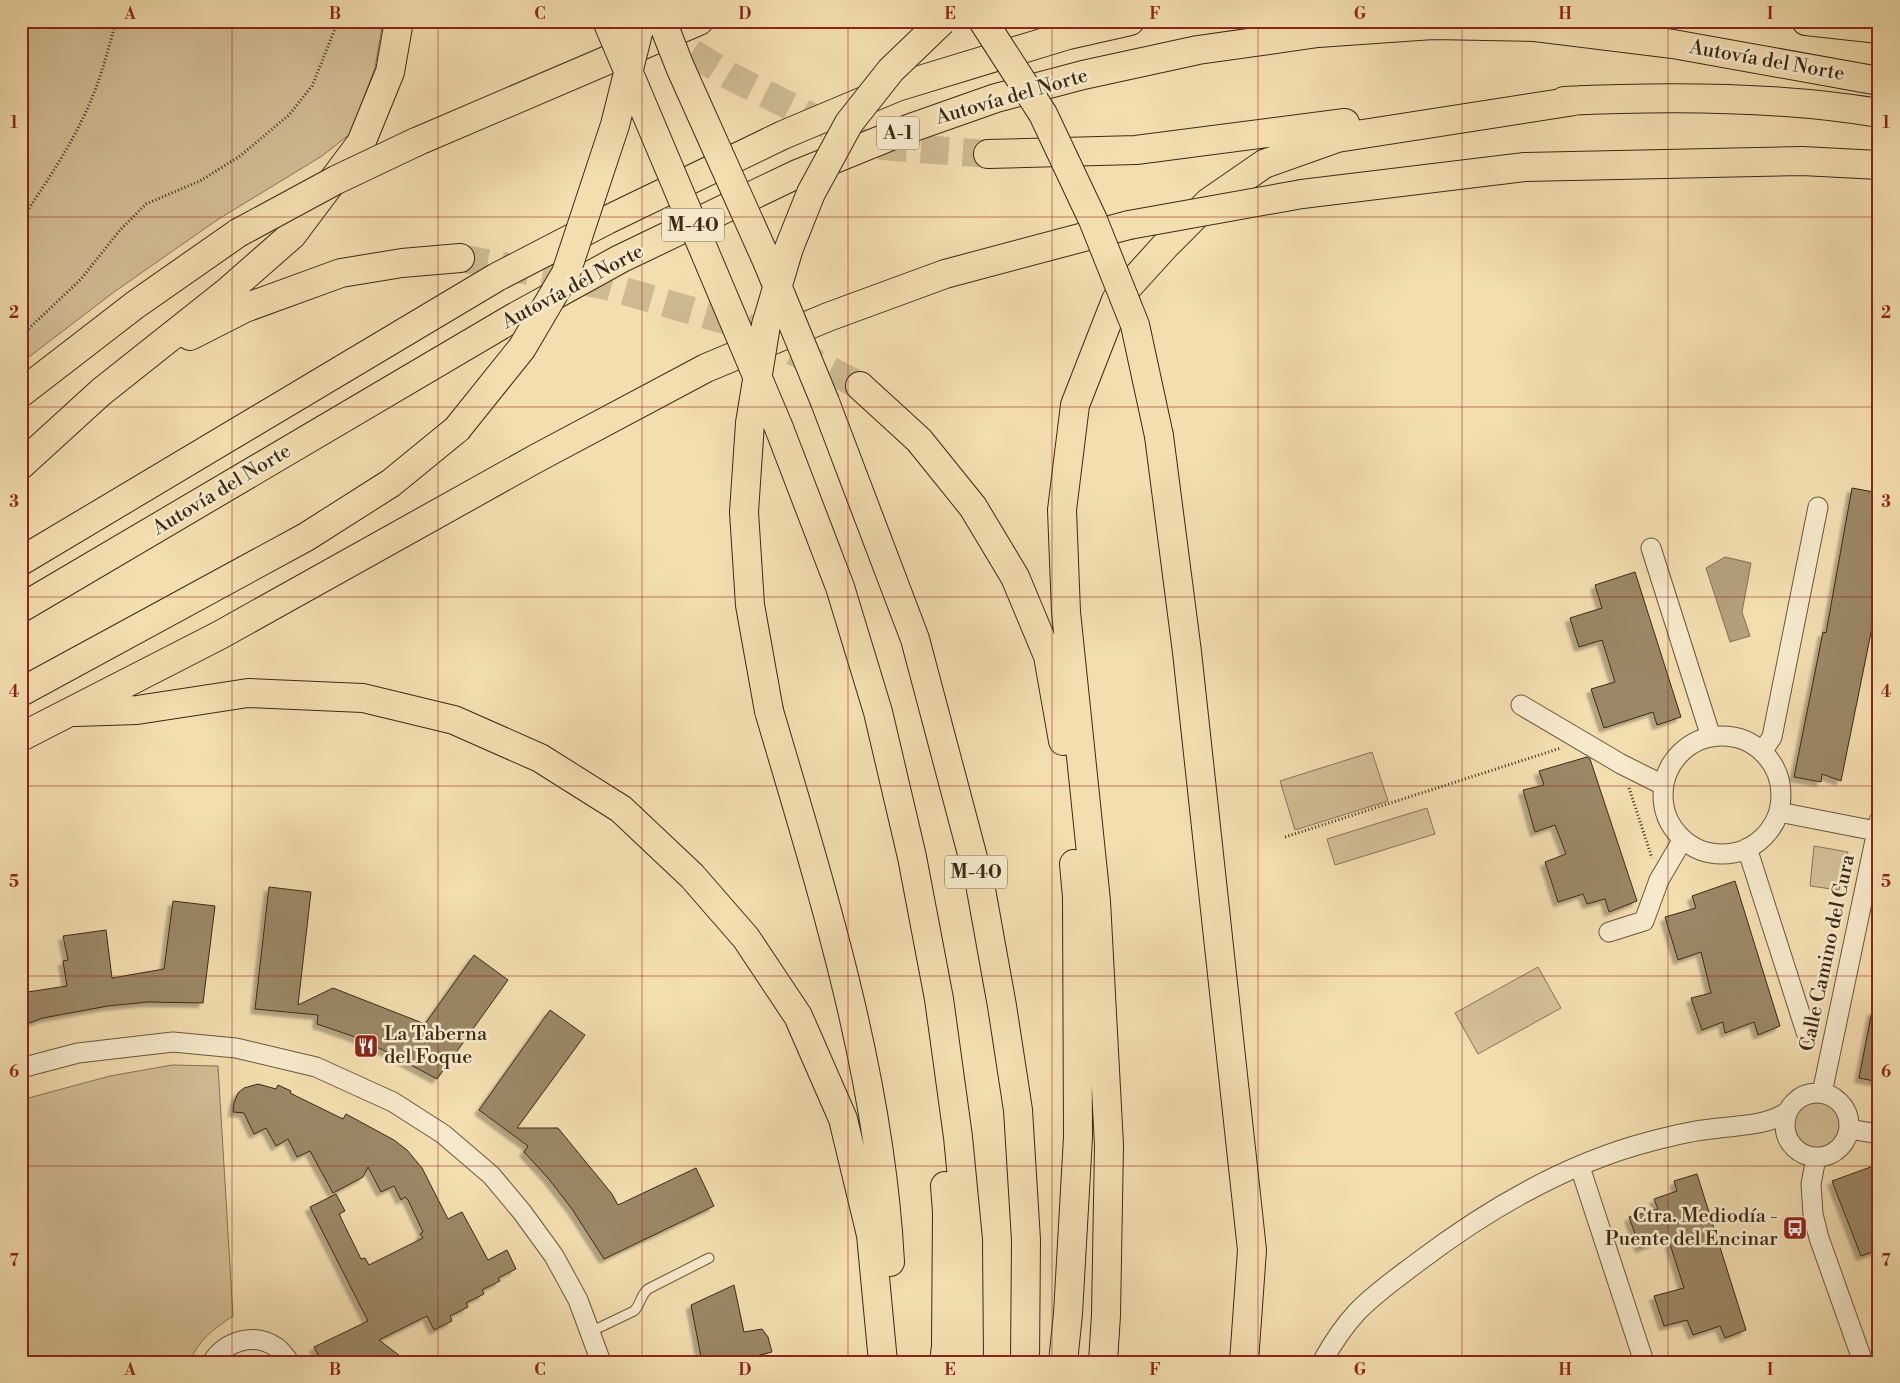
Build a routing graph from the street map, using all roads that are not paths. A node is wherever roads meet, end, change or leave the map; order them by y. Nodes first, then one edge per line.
1 (399, 21) edge
2 (607, 21) edge
3 (642, 21) edge
4 (662, 21) edge
5 (698, 21) edge
6 (942, 21) edge
7 (983, 21) edge
8 (1130, 21) edge
9 (1806, 21) edge
10 (1864, 21) edge
11 (1879, 28) edge
12 (1879, 81) edge
13 (1581, 100) junction
14 (1879, 113) edge
15 (988, 154) tunnel mouth
16 (1742, 163) junction
17 (1879, 165) edge
18 (1879, 182) edge
19 (460, 258) tunnel mouth
20 (860, 386) tunnel mouth
21 (101, 392) junction
22 (21, 394) edge
23 (21, 465) edge
24 (1818, 507) dead end
25 (1652, 548) dead end
26 (21, 561) edge
27 (21, 608) edge
28 (21, 692) edge
29 (1521, 705) dead end
30 (72, 712) junction
31 (21, 736) edge
32 (1710, 737) junction
33 (1762, 752) junction
34 (1663, 785) junction
35 (1779, 812) junction
36 (1878, 826) edge
37 (1683, 839) junction
38 (1747, 848) junction
39 (1609, 932) dead end
40 (939, 999) junction
41 (1806, 1032) dead end
42 (21, 1068) edge
43 (1822, 1093) junction
44 (1787, 1112) junction
45 (1758, 1124) junction
46 (1849, 1129) junction
47 (1786, 1134) junction
48 (1879, 1134) edge
49 (1816, 1158) junction
50 (1580, 1167) junction
51 (709, 1258) dead end
52 (590, 1332) junction
53 (212, 1362) edge
54 (289, 1362) edge
55 (601, 1362) edge
56 (883, 1362) edge
57 (892, 1362) edge
58 (944, 1362) edge
59 (969, 1362) edge
60 (1025, 1362) edge
61 (1063, 1362) edge
62 (1103, 1362) edge
63 (1244, 1362) edge
64 (1322, 1362) edge
65 (1644, 1362) edge
66 (1863, 1362) edge

1 - 21 highway
2 - 40 highway, M-40, bridge
3 - 28 highway, bridge
4 - 60 highway, M-40, bridge
5 - 22 highway, bridge
6 - 57 highway, bridge
7 - 63 highway, bridge
8 - 26 highway, Autovía del Norte / A-1
9 - 11 highway
10 - 11 highway
12 - 27 highway, Autovía del Norte / A-1
13 - 14 highway
13 - 15 highway
13 - 62 highway
16 - 17 highway
16 - 18 highway
16 - 30 highway, bridge
19 - 21 highway
20 - 61 highway
21 - 23 highway
24 - 33 street
25 - 32 street
29 - 34 street
30 - 31 highway
30 - 56 highway
32 - 33 street
32 - 34 street
33 - 35 street
34 - 37 street
35 - 36 street
35 - 38 street
36 - 43 street, Calle Camino del Cura
37 - 38 street
37 - 39 street
38 - 41 street
40 - 58 highway
40 - 59 highway, M-40
42 - 52 street
43 - 44 street
43 - 46 street
44 - 45 street
44 - 47 street
45 - 47 street
45 - 50 street
46 - 48 street
46 - 49 street
47 - 49 street
49 - 66 street
50 - 64 street
50 - 65 street
51 - 52 lane
52 - 55 street
53 - 54 street

